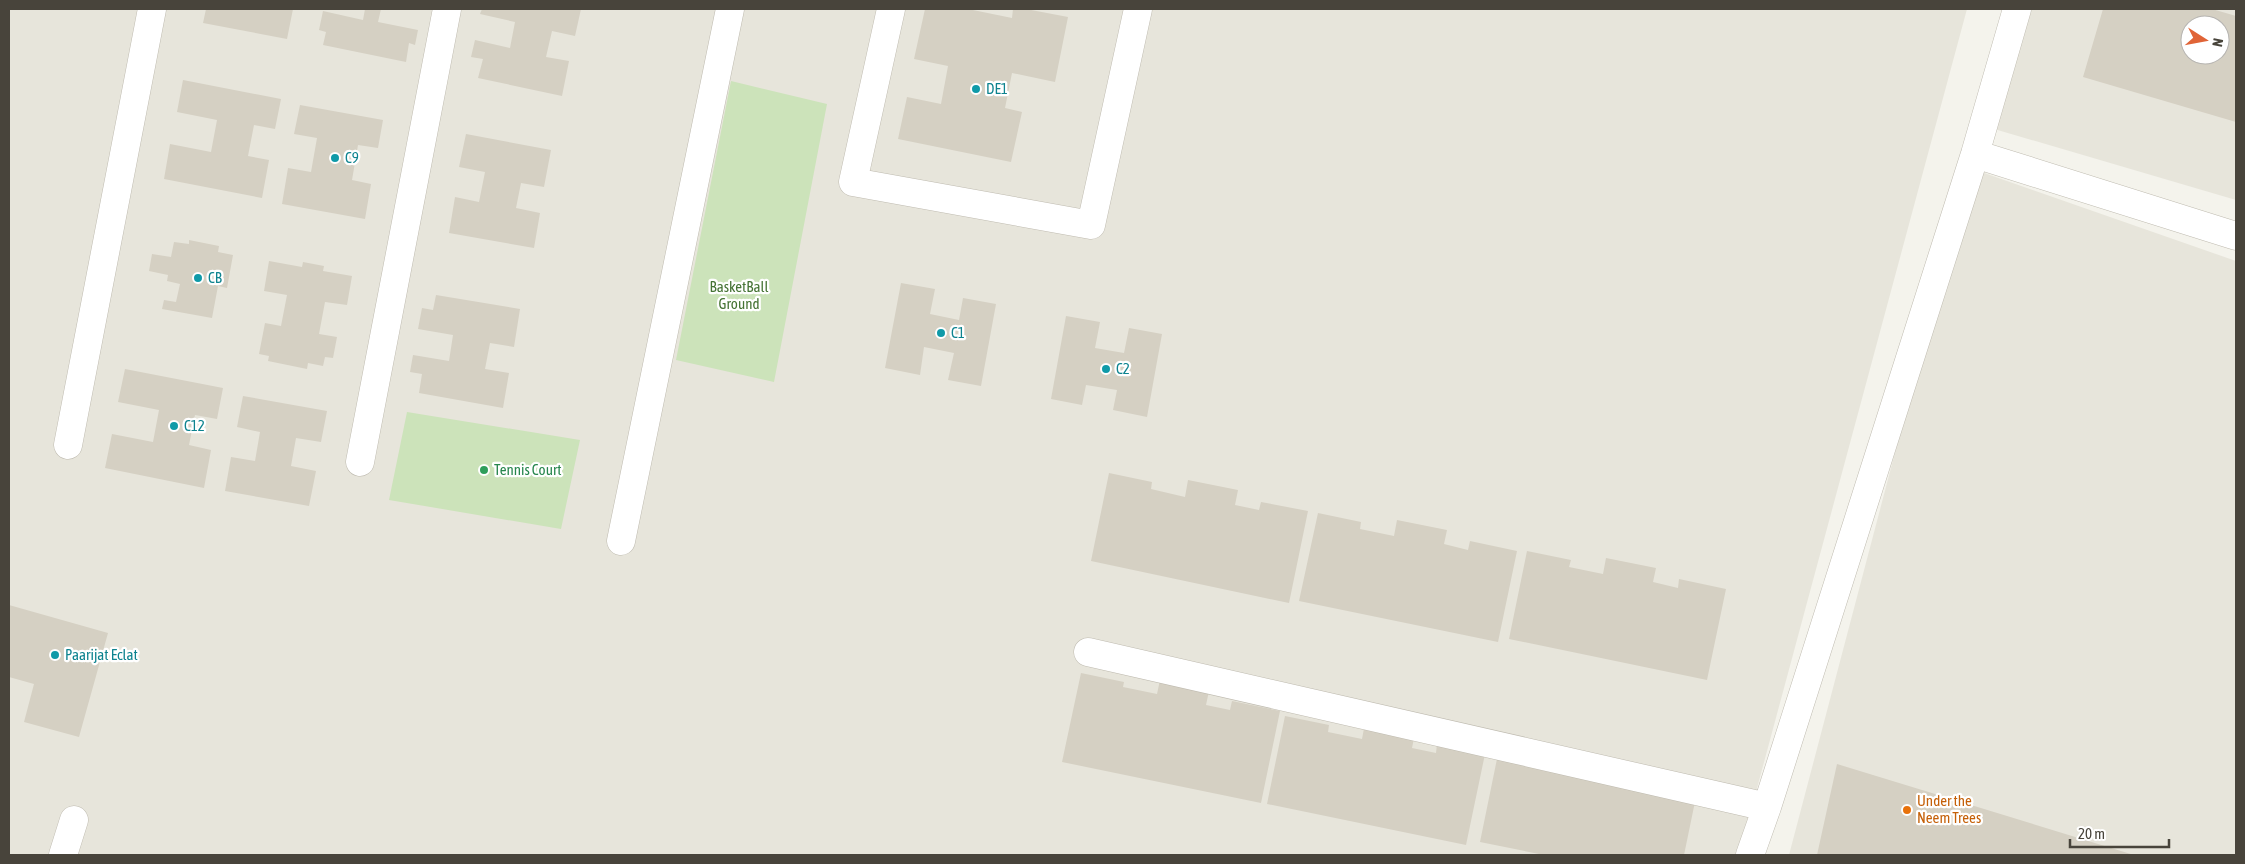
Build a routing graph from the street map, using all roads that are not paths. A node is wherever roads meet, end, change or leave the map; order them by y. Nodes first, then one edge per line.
1 (152, 9) edge
2 (447, 9) edge
3 (730, 9) edge
4 (891, 9) edge
5 (1138, 9) edge
6 (2017, 9) edge
7 (1975, 154) junction
8 (2236, 236) edge
9 (68, 445) dead end
10 (360, 462) dead end
11 (621, 541) dead end
12 (1088, 652) dead end
13 (1768, 807) junction
14 (74, 820) dead end
15 (63, 855) edge
16 (1750, 855) edge

1 - 9 street
2 - 10 street
3 - 11 street
4 - 5 street
6 - 7 street
7 - 8 street
7 - 13 street
12 - 13 street
13 - 16 street
14 - 15 street

